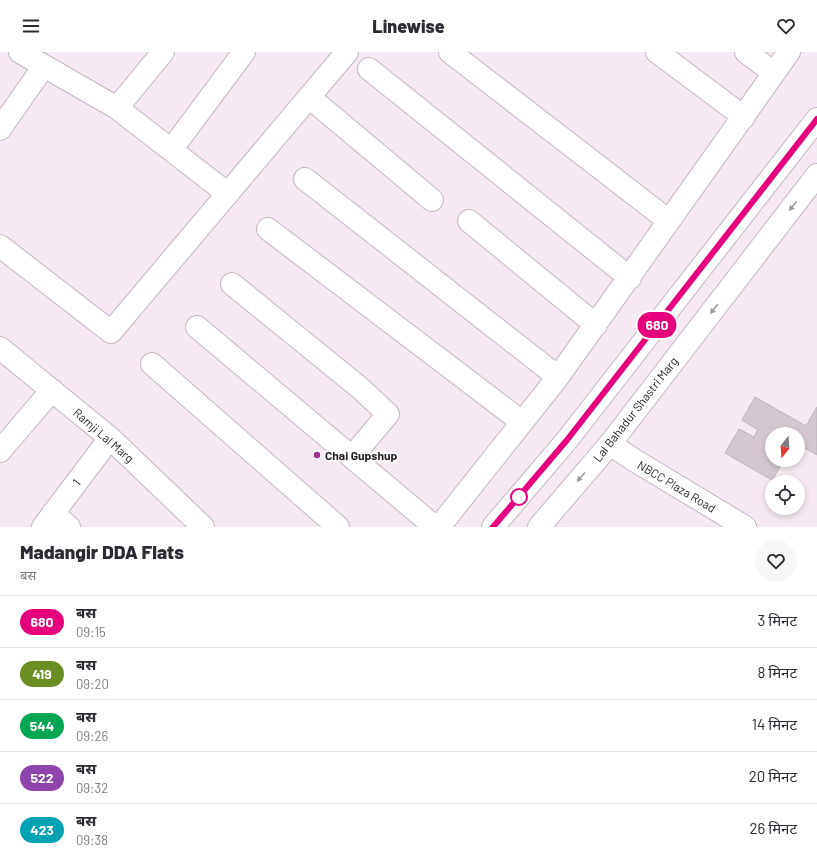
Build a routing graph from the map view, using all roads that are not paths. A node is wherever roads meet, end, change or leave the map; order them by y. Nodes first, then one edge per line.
1 (20, 52) edge
2 (163, 52) edge
3 (244, 52) edge
4 (347, 52) edge
5 (450, 52) edge
6 (657, 52) edge
7 (746, 52) edge
8 (789, 52) edge
9 (44, 66) junction
10 (369, 69) dead end
11 (774, 73) junction
12 (309, 97) junction
13 (117, 108) junction
14 (744, 117) junction
15 (817, 119) edge
16 (0, 129) edge
17 (171, 150) junction
18 (817, 175) edge
19 (305, 179) dead end
20 (228, 194) junction
21 (432, 200) dead end
22 (469, 221) dead end
23 (669, 221) junction
24 (268, 229) dead end
25 (0, 246) edge
26 (630, 278) junction
27 (232, 284) dead end
28 (596, 325) junction
29 (197, 327) dead end
30 (0, 348) edge
31 (152, 364) dead end
32 (558, 377) junction
33 (52, 390) junction
34 (522, 422) junction
35 (110, 438) junction
36 (610, 444) junction
37 (0, 451) edge
38 (352, 457) junction
39 (55, 522) edge
40 (203, 527) edge
41 (338, 527) edge
42 (435, 527) edge
43 (439, 527) edge
44 (493, 527) edge
45 (539, 527) edge
46 (745, 527) edge

1 - 9 street
2 - 13 street
3 - 17 street
4 - 12 street
5 - 23 street
6 - 14 street
7 - 11 street
8 - 11 street
9 - 13 street
9 - 16 street
10 - 26 street
11 - 14 street
12 - 20 street
12 - 21 street
13 - 17 street
14 - 23 street
15 - 44 street
17 - 20 street
18 -> 36 street, Lal Bahadur Shastri Marg
19 - 32 street
20 - 25 street
22 - 28 street
23 - 26 street
24 - 34 street
26 - 28 street
27 - 38 street
28 - 32 street
29 - 38 street
30 - 33 street, Ramji Lal Marg
31 - 41 street
32 - 34 street
33 - 35 street, Ramji Lal Marg
33 - 37 street
34 - 43 street
35 - 39 street, 1
35 - 40 street, Ramji Lal Marg
36 -> 45 street, Lal Bahadur Shastri Marg
36 - 46 street, NBCC Plaza Road
38 - 42 street

